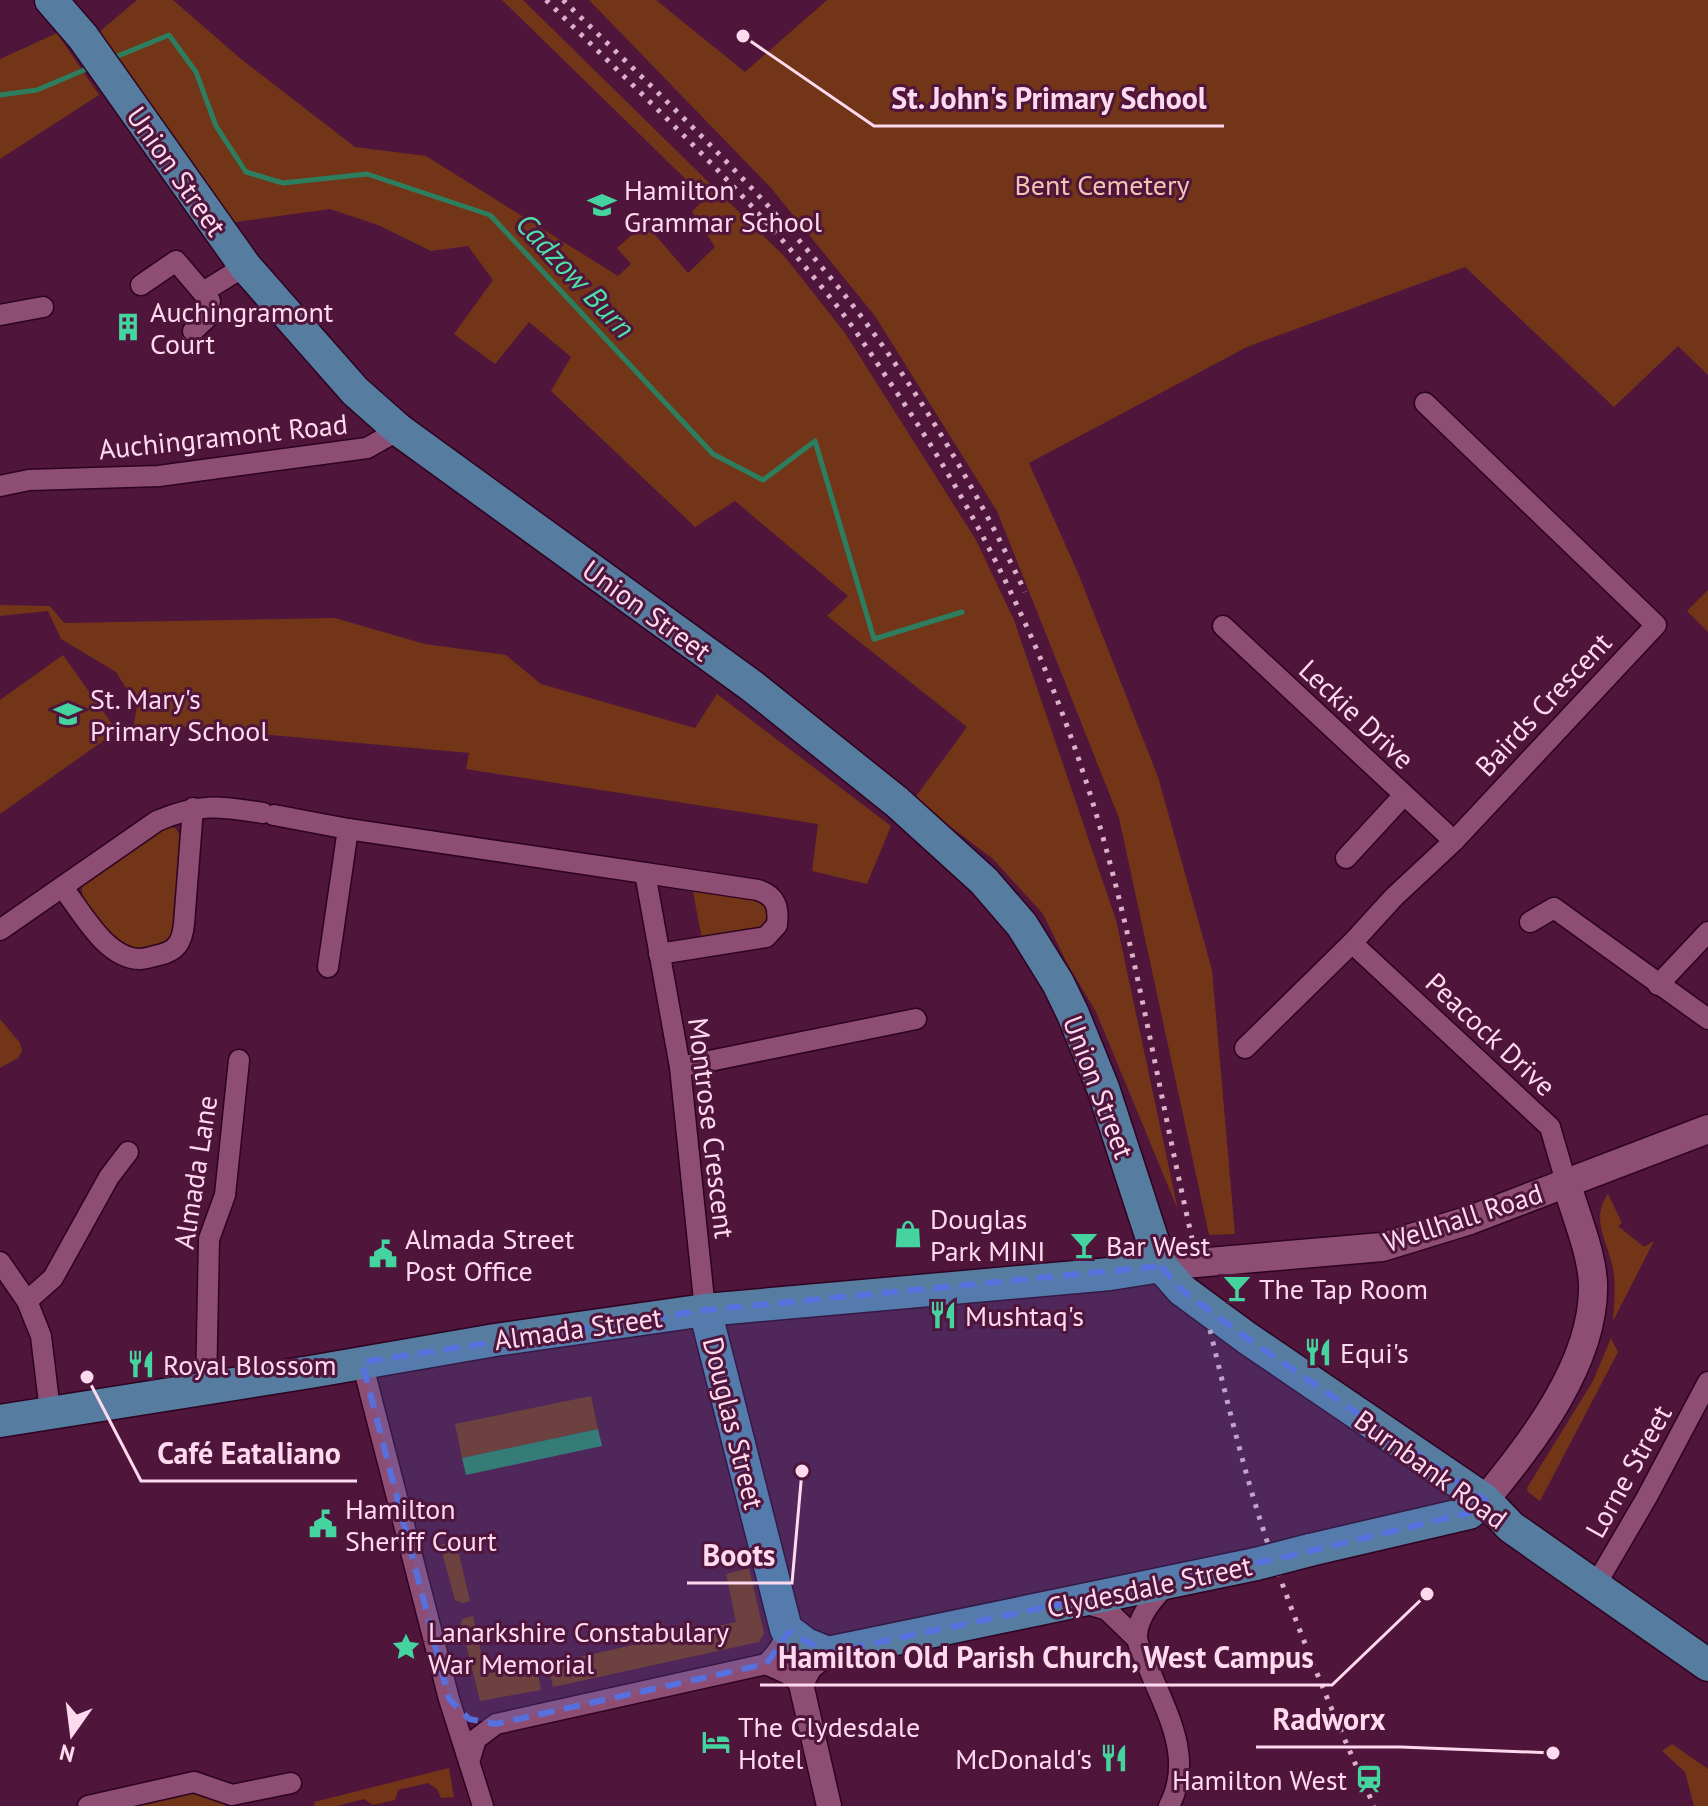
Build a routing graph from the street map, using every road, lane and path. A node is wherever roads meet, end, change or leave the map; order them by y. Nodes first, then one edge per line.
1 (51, 0) edge
2 (245, 266) junction
3 (141, 285) dead end
4 (203, 292) junction
5 (43, 307) dead end
6 (0, 315) edge
7 (193, 331) dead end
8 (1425, 403) dead end
9 (399, 430) junction
10 (0, 486) edge
11 (1223, 626) dead end
12 (1404, 795) junction
13 (193, 808) junction
14 (348, 829) junction
15 (1454, 841) junction
16 (1346, 858) dead end
17 (645, 873) junction
18 (63, 888) junction
19 (1530, 922) dead end
20 (0, 930) edge
21 (1708, 932) edge
22 (1352, 943) junction
23 (659, 954) junction
24 (328, 967) dead end
25 (1658, 985) junction
26 (916, 1019) dead end
27 (1708, 1019) edge
28 (1245, 1048) dead end
29 (239, 1060) dead end
30 (680, 1067) junction
31 (1708, 1129) edge
32 (128, 1152) dead end
33 (1566, 1182) junction
34 (0, 1262) edge
35 (1161, 1266) junction
36 (27, 1301) junction
37 (705, 1310) junction
38 (362, 1362) junction
39 (1708, 1382) edge
40 (206, 1389) junction
41 (50, 1411) junction
42 (0, 1421) edge
43 (1485, 1500) junction
44 (1417, 1526) junction
45 (1511, 1527) junction
46 (1173, 1580) junction
47 (1595, 1586) junction
48 (1075, 1601) junction
49 (786, 1629) junction
50 (1136, 1638) junction
51 (828, 1653) junction
52 (766, 1664) junction
53 (1708, 1665) edge
54 (801, 1684) junction
55 (449, 1699) junction
56 (496, 1724) junction
57 (469, 1762) junction
58 (291, 1783) dead end
59 (88, 1806) edge
60 (483, 1806) edge
61 (829, 1806) edge
62 (1169, 1806) edge

1 - 2 main road, Union Street
2 - 4 street
2 - 9 main road, Union Street
3 - 4 street
4 - 7 street
5 - 6 street
8 - 15 street, Bairds Crescent
9 - 10 street, Auchingramont Road
9 - 35 main road, Union Street
11 - 12 street, Leckie Drive
12 - 15 street, Leckie Drive
12 - 16 street
13 - 14 street
13 - 18 street
13 - 18 street
14 - 17 street
14 - 24 street
15 - 22 street, Bairds Crescent
17 - 23 street, Montrose Crescent
17 - 23 street
18 - 20 street
19 - 25 street
21 - 25 street
22 - 28 street, Bairds Crescent
22 - 33 street, Peacock Drive
23 - 30 street, Montrose Crescent
25 - 27 street
26 - 30 street
29 - 40 street, Almada Lane
30 - 37 street, Montrose Crescent
31 - 33 main road, Wellhall Road
32 - 36 street
33 - 35 main road, Wellhall Road
33 - 43 main road
34 - 36 street
35 - 37 main road, Almada Street
35 - 43 main road, Burnbank Road
36 - 41 street
37 - 38 main road, Almada Street
37 - 49 main road, Douglas Street
38 - 40 main road, Almada Street
38 - 55 street
39 - 47 street, Lorne Street
40 - 41 main road, Almada Street
41 - 42 main road, Almada Street
43 - 44 main road, Clydesdale Street
43 - 45 main road, Burnbank Road
44 - 45 main road, Clydesdale Street
44 - 46 main road, Clydesdale Street, bridge
45 - 47 main road, Burnbank Road
46 - 48 main road, Clydesdale Street
46 - 50 street
47 - 53 main road, Burnbank Road
48 - 50 street
48 - 51 main road, Clydesdale Street
49 - 51 main road
49 - 52 street
50 - 62 street
51 - 54 street
52 - 54 street
52 - 56 street
54 - 61 street
55 - 56 street
55 - 57 street
56 - 57 street
57 - 60 street
58 - 59 street

